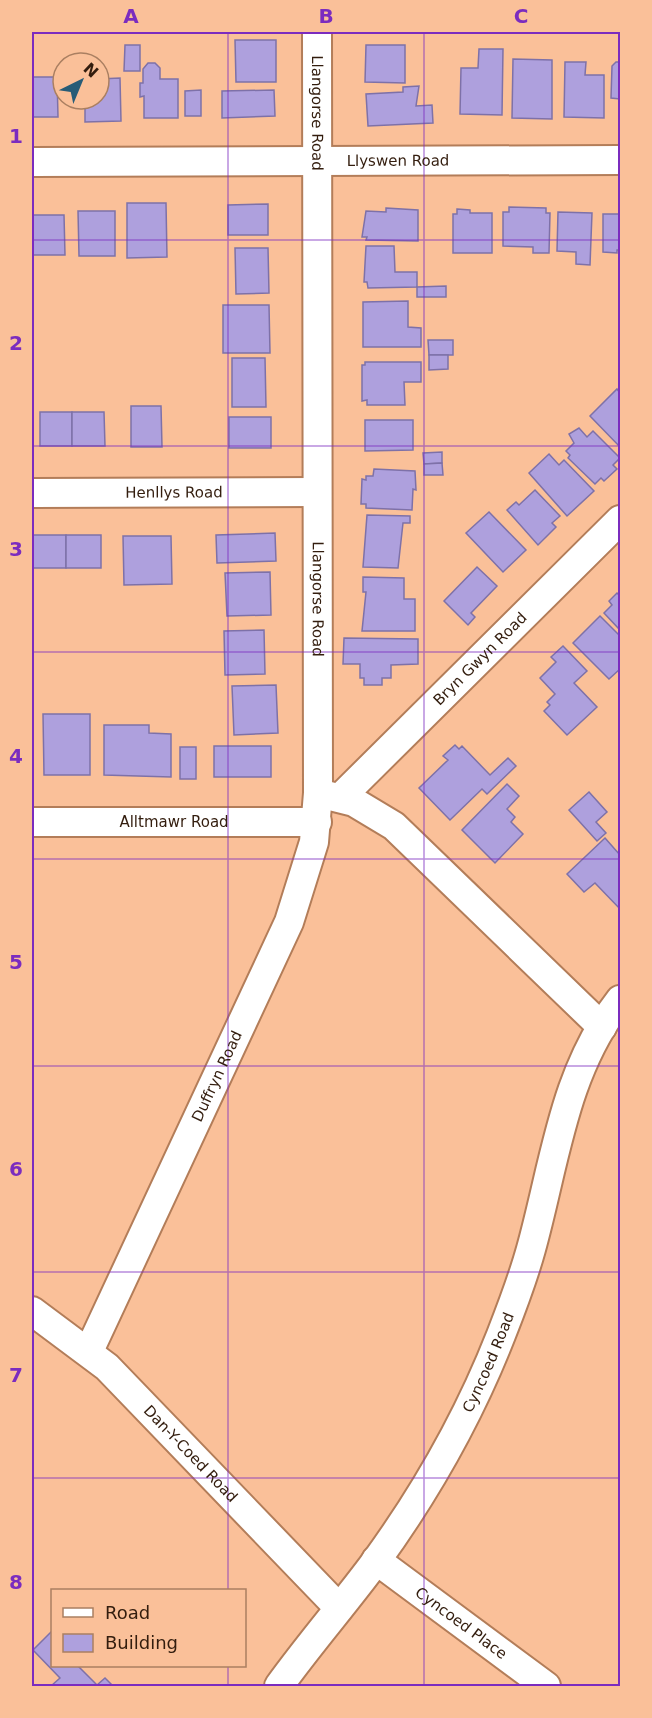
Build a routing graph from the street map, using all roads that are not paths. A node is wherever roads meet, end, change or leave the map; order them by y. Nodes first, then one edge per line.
1 (317, 32) edge
2 (621, 160) edge
3 (32, 162) edge
4 (318, 162) junction
5 (317, 492) junction
6 (32, 493) edge
7 (621, 520) edge
8 (330, 795) junction
9 (32, 822) edge
10 (317, 822) junction
11 (621, 1000) edge
12 (602, 1027) junction
13 (32, 1311) edge
14 (88, 1351) junction
15 (376, 1560) junction
16 (339, 1608) junction
17 (279, 1686) edge
18 (546, 1686) edge

1 - 4 street, Llangorse Road
2 - 4 street, Llyswen Road
3 - 4 street, Llyswen Road
4 - 5 street, Llangorse Road
5 - 6 street, Henllys Road
5 - 8 street, Llangorse Road
7 - 8 street, Bryn Gwyn Road
8 - 10 street, Duffryn Road
8 - 12 street
9 - 10 street, Alltmawr Road
10 - 14 street, Duffryn Road
11 - 12 street, Cyncoed Road
12 - 15 street, Cyncoed Road
13 - 14 street, Dan-Y-Coed Road
14 - 16 street, Dan-Y-Coed Road
15 - 16 street, Cyncoed Road
15 - 18 street, Cyncoed Place
16 - 17 street, Cyncoed Road

